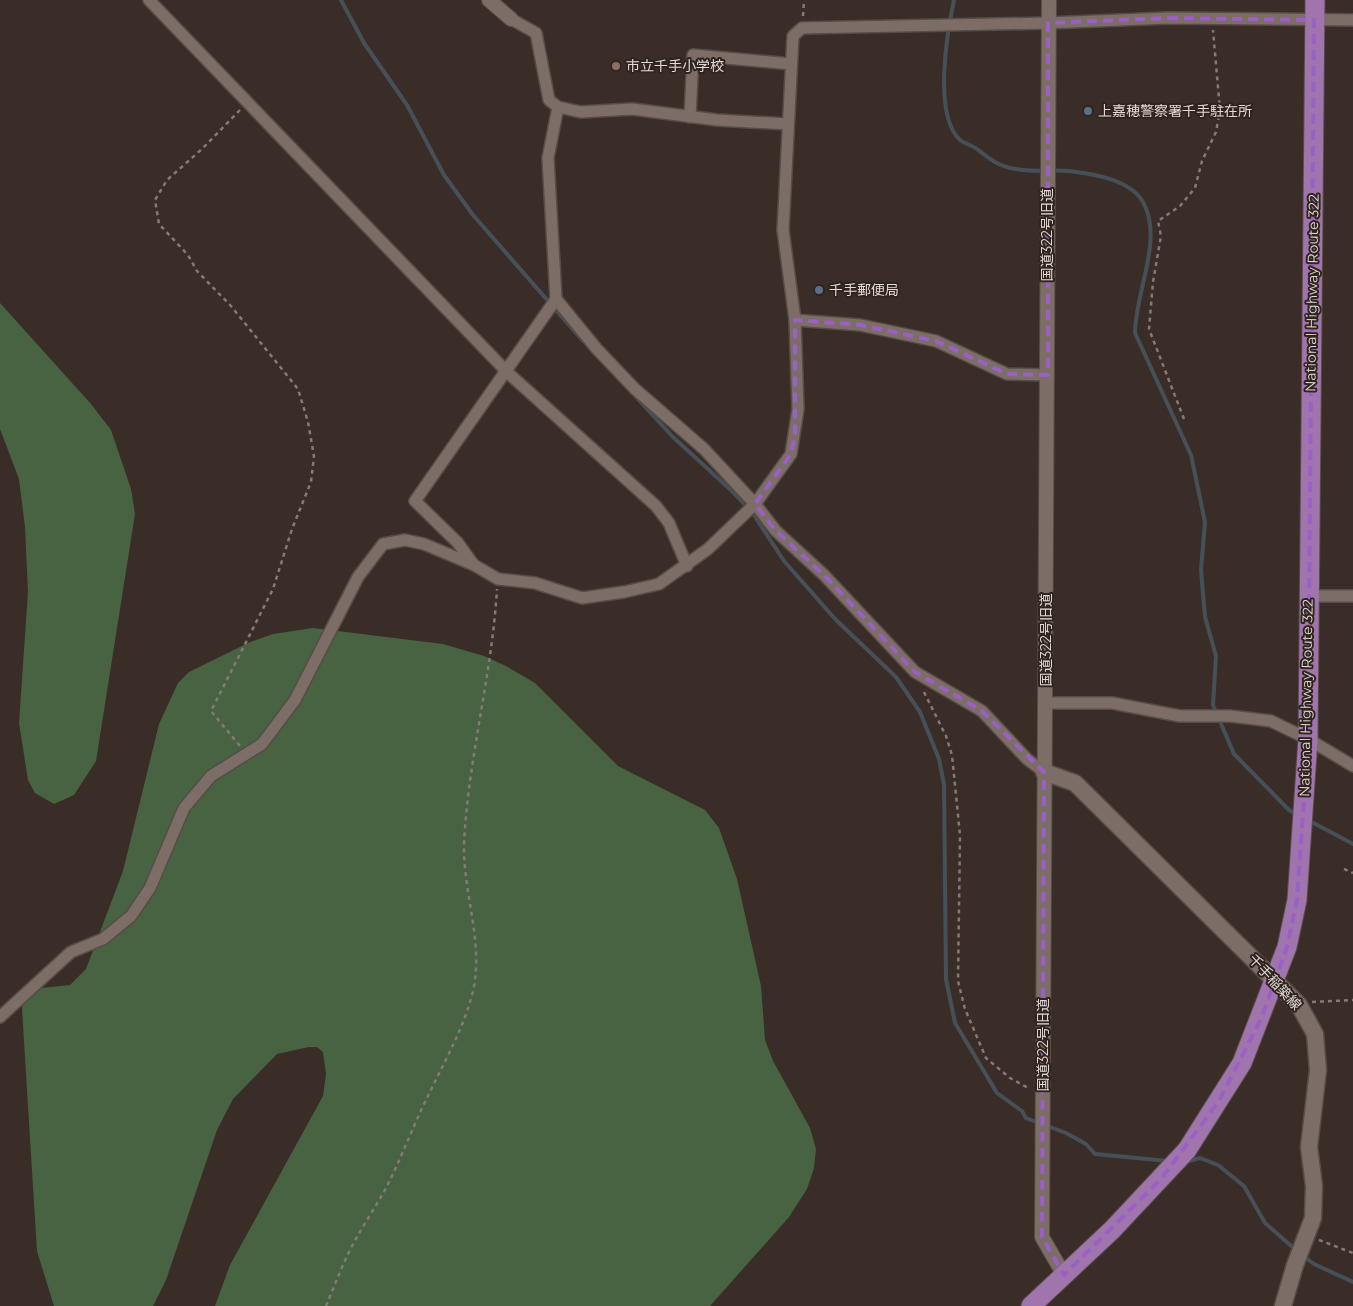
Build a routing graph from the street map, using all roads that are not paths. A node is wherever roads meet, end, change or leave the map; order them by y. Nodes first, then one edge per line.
1 (149, 0) edge
2 (489, 0) edge
3 (1049, 0) edge
4 (1315, 0) edge
5 (511, 19) joint
6 (1314, 20) junction
7 (1353, 20) edge
8 (1048, 23) junction
9 (791, 64) junction
10 (558, 108) junction
11 (690, 117) junction
12 (788, 124) junction
13 (556, 299) junction
14 (795, 320) junction
15 (507, 372) junction
16 (1048, 375) junction
17 (754, 504) junction
18 (474, 565) junction
19 (687, 566) junction
20 (1308, 596) junction
21 (1353, 596) edge
22 (1046, 703) junction
23 (1308, 739) junction
24 (1353, 766) edge
25 (1044, 772) junction
26 (1275, 981) junction
27 (0, 1017) edge
28 (1064, 1275) junction
29 (1031, 1306) edge
30 (1283, 1306) edge

1 - 15 street
2 - 5 street
3 - 8 street, 国道322号旧道
4 - 6 highway, National Highway Route 322
5 - 10 street
6 - 7 street
6 - 8 street
6 - 20 highway, National Highway Route 322
8 - 9 street
8 - 16 street, 国道322号旧道
9 - 11 street
9 - 12 street
10 - 11 street
10 - 13 street
11 - 12 street
12 - 14 street
13 - 15 street
13 - 17 street
14 - 16 street
14 - 17 street
15 - 18 street
15 - 19 street
16 - 22 street, 国道322号旧道
17 - 19 street
17 - 25 street
18 - 19 street
18 - 27 street
20 - 21 street
20 - 23 highway, National Highway Route 322
22 - 23 street
22 - 25 street, 国道322号旧道
23 - 24 street
23 - 26 highway, National Highway Route 322
25 - 26 main road, 千手稲築線
25 - 28 street, 国道322号旧道
26 - 28 highway, National Highway Route 322
26 - 30 main road, 千手稲築線
28 - 29 highway, National Highway Route 322

